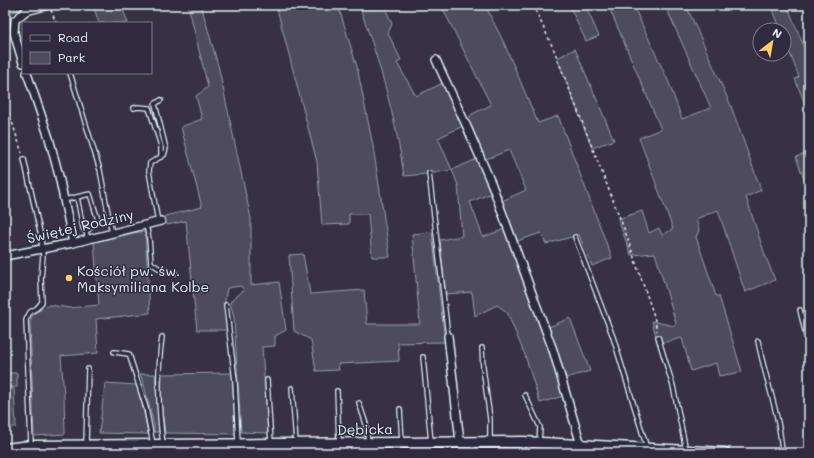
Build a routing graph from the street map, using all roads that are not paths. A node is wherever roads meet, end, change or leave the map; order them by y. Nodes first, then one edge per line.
1 (45, 6) edge
2 (25, 8) edge
3 (22, 60) edge
4 (436, 60) dead end
5 (27, 74) edge
6 (70, 74) edge
7 (161, 100) dead end
8 (134, 108) dead end
9 (161, 157) junction
10 (24, 158) road end
11 (429, 174) dead end
12 (77, 197) junction
13 (64, 200) junction
14 (160, 221) joint
15 (146, 225) junction
16 (112, 234) junction
17 (87, 236) junction
18 (575, 237) dead end
19 (73, 243) junction
20 (42, 249) junction
21 (5, 256) edge
22 (175, 273) dead end
23 (226, 305) dead end
24 (800, 310) dead end
25 (448, 336) joint
26 (162, 337) dead end
27 (658, 337) road end
28 (758, 341) dead end
29 (482, 348) dead end
30 (809, 348) edge
31 (114, 352) dead end
32 (423, 357) dead end
33 (88, 369) dead end
34 (267, 380) dead end
35 (292, 388) dead end
36 (337, 391) dead end
37 (525, 395) dead end
38 (359, 403) dead end
39 (400, 409) dead end
40 (402, 442) junction
41 (460, 442) junction
42 (473, 442) junction
43 (490, 442) junction
44 (530, 442) junction
45 (368, 443) junction
46 (431, 443) junction
47 (238, 444) junction
48 (271, 444) junction
49 (296, 444) junction
50 (339, 444) junction
51 (158, 445) junction
52 (581, 445) junction
53 (31, 446) junction
54 (86, 446) junction
55 (5, 449) edge
56 (648, 451) edge
57 (686, 451) junction
58 (473, 453) edge
59 (522, 453) edge
60 (529, 453) edge
61 (725, 453) edge
62 (782, 453) edge

1 - 2 street
2 - 3 street
4 - 52 street
5 - 13 street
6 - 16 lane
7 - 9 lane
8 - 9 lane
9 - 14 lane
10 - 20 lane
11 - 25 lane
12 - 13 lane
12 - 17 lane
12 - 17 lane
13 - 19 street
14 - 15 street, Świętej Rodziny
15 - 16 street, Świętej Rodziny
15 - 22 lane
16 - 17 street, Świętej Rodziny
17 - 19 street, Świętej Rodziny
18 - 56 lane
19 - 20 street, Świętej Rodziny
20 - 21 street, Świętej Rodziny
20 - 53 lane
23 - 47 lane
24 - 30 lane
25 - 41 street
26 - 51 lane
27 - 57 lane
28 - 62 lane
29 - 43 lane
31 - 51 lane
32 - 46 lane
33 - 54 lane
34 - 48 lane
35 - 49 lane
36 - 50 lane
37 - 44 lane
38 - 45 lane
39 - 40 lane
40 - 45 street, Dębicka
40 - 46 street, Dębicka
41 - 42 street, Dębicka
41 - 46 street, Dębicka
42 - 43 street, Dębicka
42 - 58 lane
43 - 44 street, Dębicka
44 - 52 street, Dębicka
44 - 59 lane
44 - 60 lane
45 - 50 street, Dębicka
47 - 48 street, Dębicka
47 - 51 street, Dębicka
48 - 49 street, Dębicka
49 - 50 street, Dębicka
51 - 54 street, Dębicka
52 - 56 street, Dębicka
53 - 54 street, Dębicka
53 - 55 street, Dębicka
56 - 57 street, Dębicka
57 - 61 street, Dębicka

